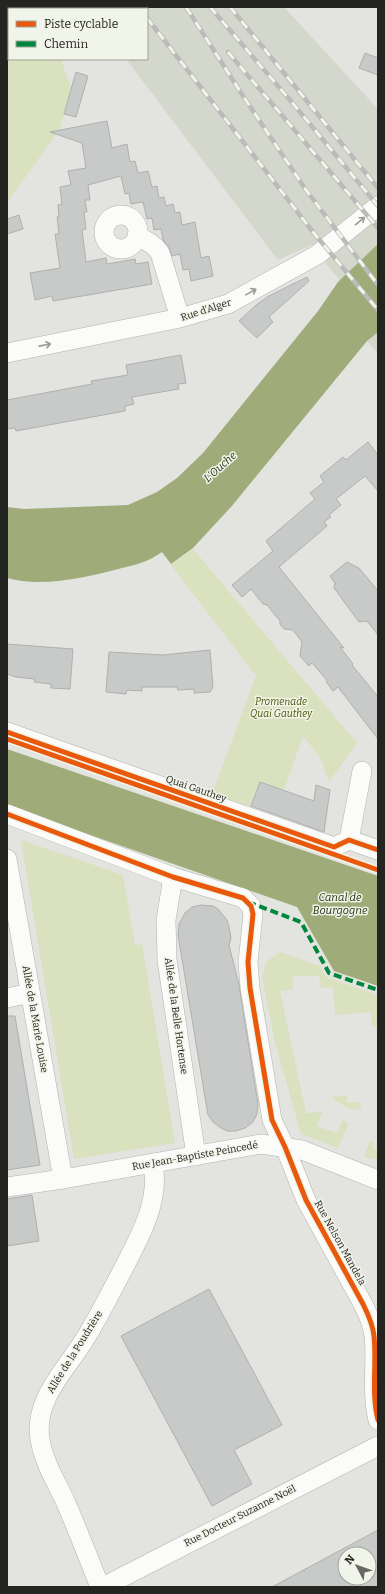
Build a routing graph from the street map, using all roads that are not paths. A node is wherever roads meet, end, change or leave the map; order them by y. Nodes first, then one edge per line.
1 (378, 206) edge
2 (137, 236) dead end
3 (180, 318) junction
4 (7, 353) edge
5 (7, 732) edge
6 (362, 771) dead end
7 (7, 814) edge
8 (349, 840) junction
9 (378, 850) edge
10 (7, 859) edge
11 (173, 877) junction
12 (30, 993) junction
13 (7, 998) edge
14 (285, 1147) junction
15 (196, 1156) junction
16 (153, 1163) junction
17 (63, 1179) junction
18 (378, 1180) edge
19 (7, 1187) edge
20 (378, 1420) edge
21 (378, 1446) edge
22 (101, 1587) edge

3 -> 1 street, Rue d'Alger
2 - 3 street
4 -> 3 street, Rue d'Alger
5 - 8 street, Quai Gauthey
6 - 8 street
7 - 11 street, Rue Nelson Mandela
8 - 9 street
10 - 12 street, Allée de la Marie Louise
11 - 14 street, Rue Nelson Mandela
11 - 15 street, Allée de la Belle Hortense
12 - 13 street
12 - 17 street, Allée de la Marie Louise
14 - 15 street, Rue Jean-Baptiste Peincedé
14 - 18 street, Rue Jean-Baptiste Peincedé
14 - 20 street, Rue Nelson Mandela
15 - 16 street, Rue Jean-Baptiste Peincedé
16 - 17 street, Rue Jean-Baptiste Peincedé
16 - 22 street, Allée de la Poudrière
17 - 19 street, Rue Jean-Baptiste Peincedé
21 - 22 street, Rue Docteur Suzanne Noël

